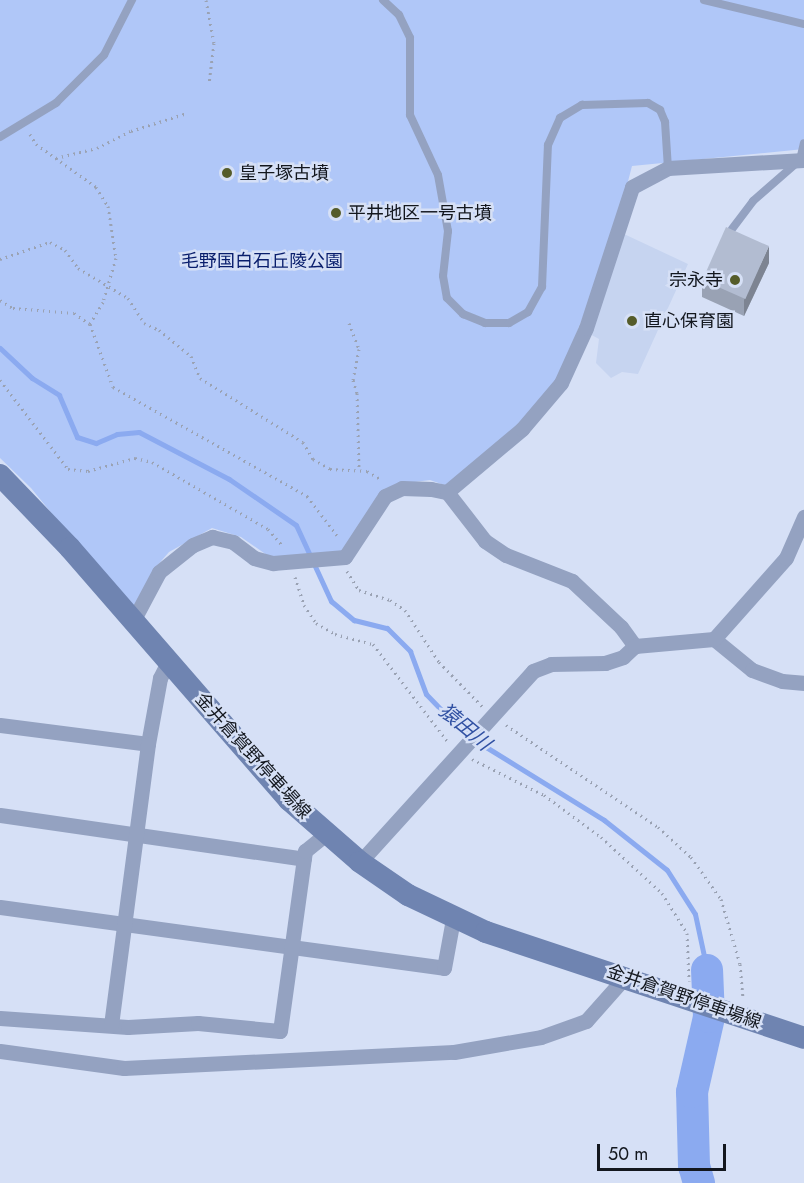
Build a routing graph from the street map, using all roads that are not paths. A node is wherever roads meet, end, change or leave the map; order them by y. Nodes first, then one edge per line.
1 (132, 0) edge
2 (383, 0) edge
3 (704, 0) edge
4 (804, 24) edge
5 (0, 137) edge
6 (804, 143) edge
7 (802, 160) edge
8 (668, 168) junction
9 (732, 229) edge
10 (0, 475) edge
11 (447, 492) junction
12 (804, 517) edge
13 (133, 621) junction
14 (714, 639) junction
15 (635, 646) junction
16 (168, 662) junction
17 (804, 683) edge
18 (0, 725) edge
19 (148, 744) junction
20 (0, 815) edge
21 (326, 834) junction
22 (136, 836) junction
23 (303, 859) junction
24 (360, 862) junction
25 (0, 907) edge
26 (453, 919) junction
27 (124, 923) junction
28 (292, 946) junction
29 (625, 977) junction
30 (0, 1018) edge
31 (111, 1025) junction
32 (804, 1038) edge
33 (0, 1052) edge

1 - 5 lane
2 - 8 lane
3 - 4 lane
6 - 7 lane
7 - 8 street
7 - 9 lane
8 - 11 street
10 - 13 main road, 金井倉賀野停車場線
11 - 13 street
11 - 15 street
12 - 14 street
13 - 16 main road, 金井倉賀野停車場線
14 - 15 street
14 - 17 street
15 - 24 street
16 - 19 street
16 - 21 main road, 金井倉賀野停車場線
18 - 19 street
19 - 22 street
20 - 22 street
21 - 23 street
21 - 24 main road, 金井倉賀野停車場線
22 - 23 street
22 - 27 street
23 - 28 street
24 - 26 main road, 金井倉賀野停車場線
25 - 27 street
26 - 28 street
26 - 29 main road, 金井倉賀野停車場線
27 - 28 street
27 - 31 street
28 - 31 street
29 - 32 main road, 金井倉賀野停車場線
29 - 33 street
30 - 31 street

